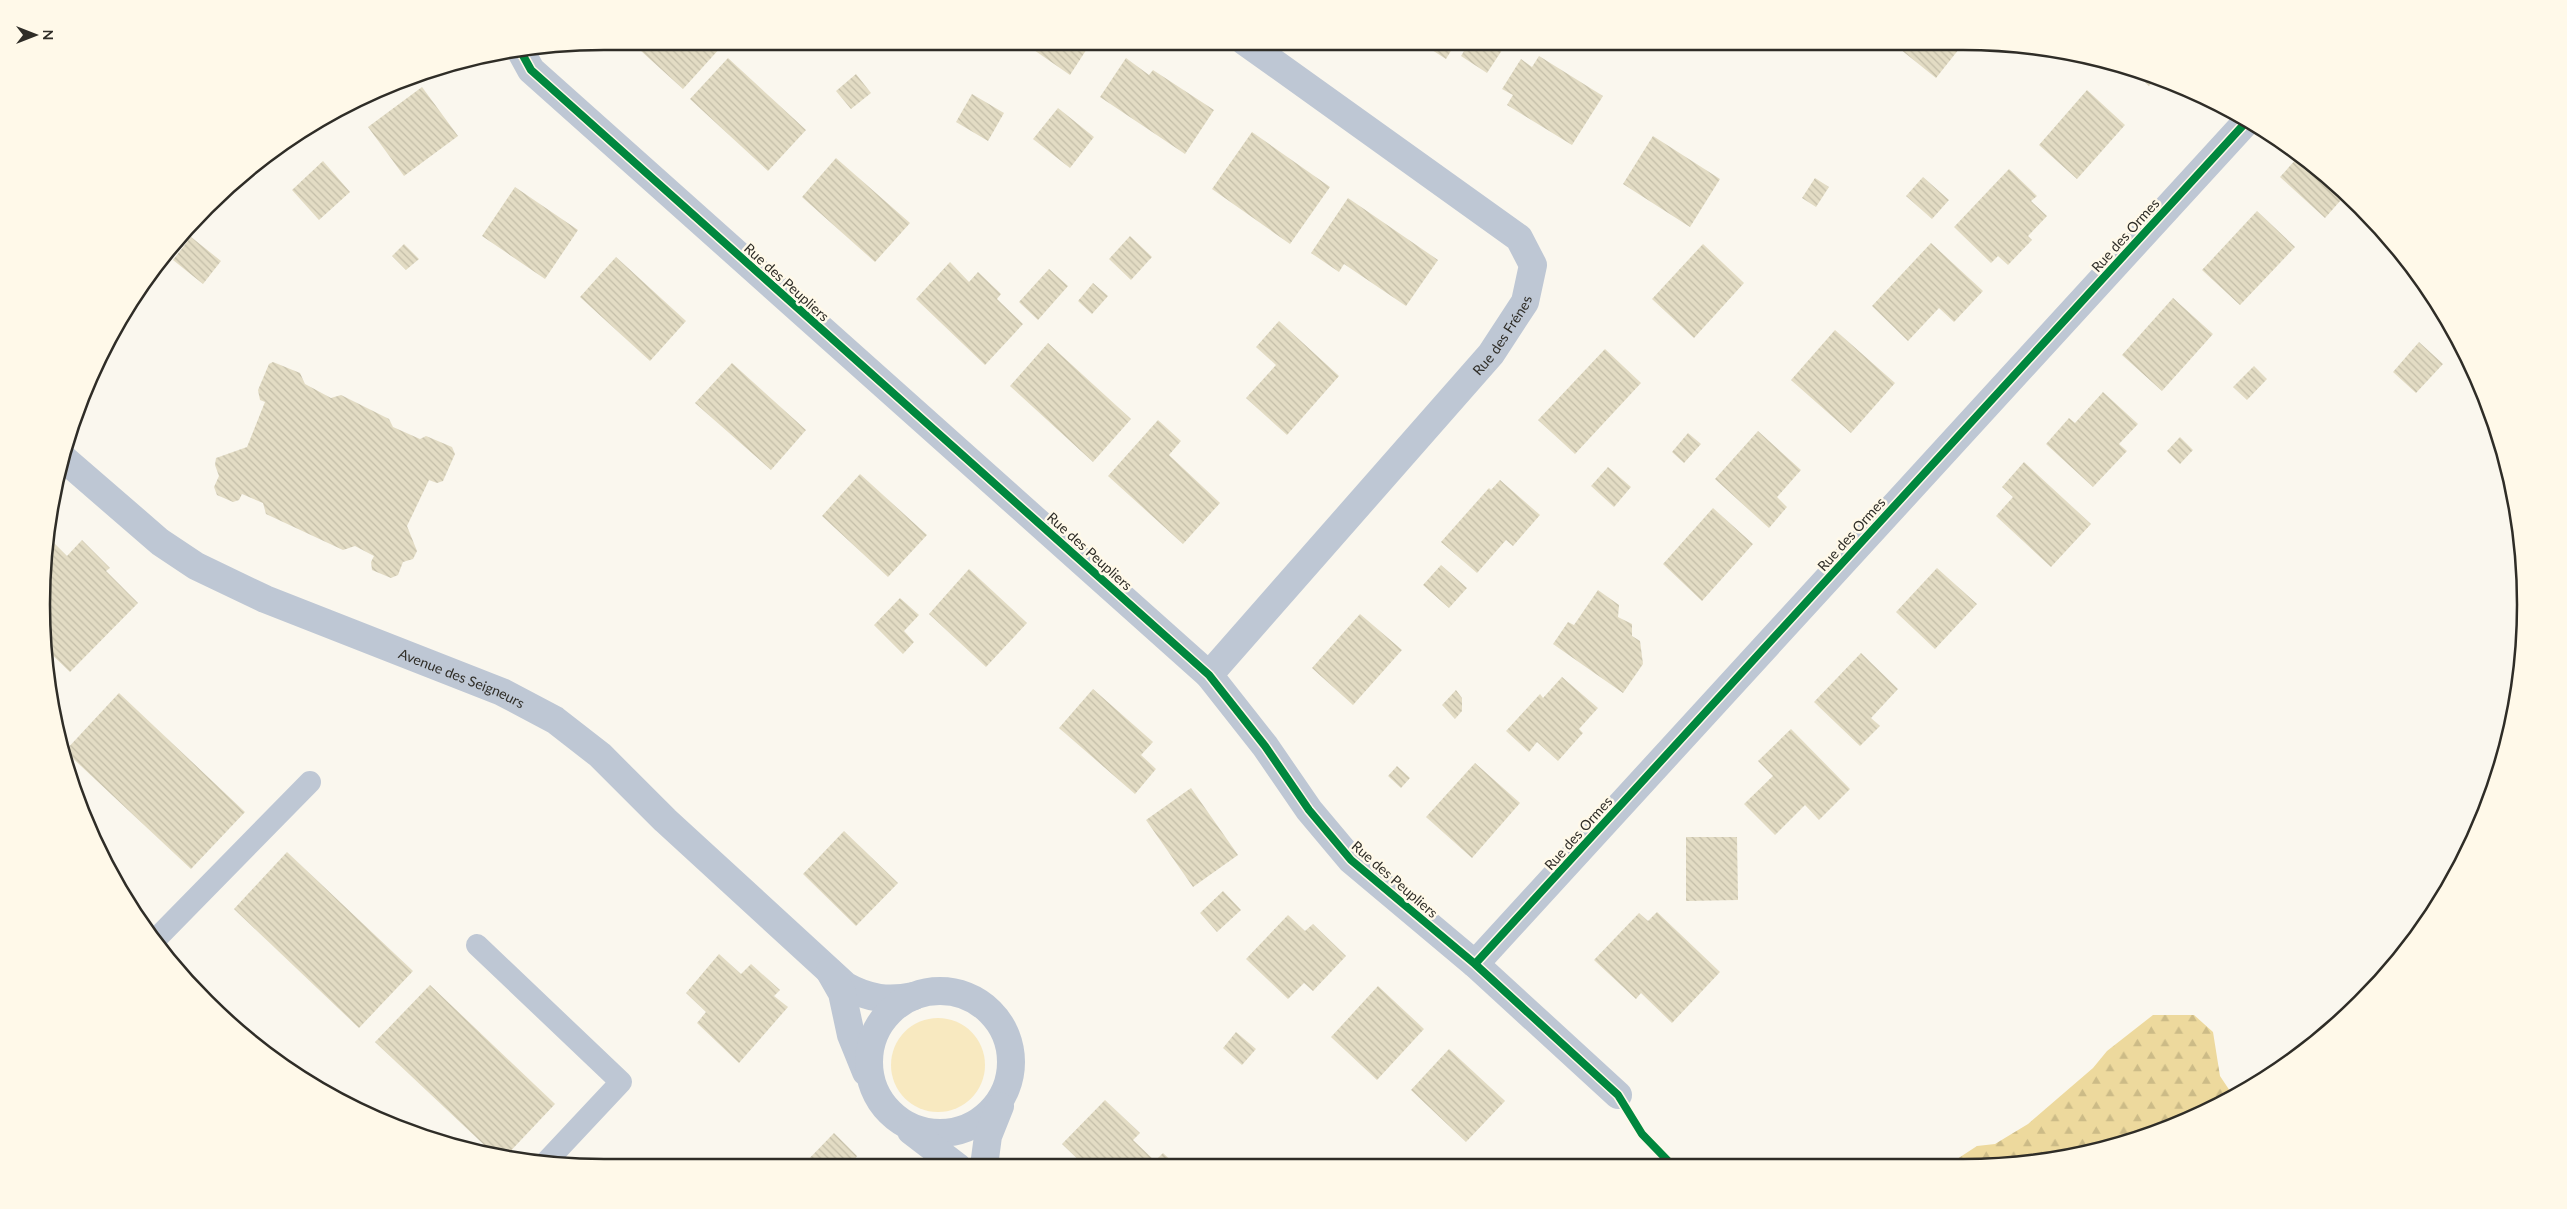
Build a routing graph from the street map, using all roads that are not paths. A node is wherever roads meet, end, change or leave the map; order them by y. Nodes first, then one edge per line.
1 (1257, 50) edge
2 (524, 56) edge
3 (2243, 126) edge
4 (69, 463) edge
5 (1209, 675) junction
6 (310, 782) dead end
7 (160, 935) edge
8 (477, 945) dead end
9 (820, 959) junction
10 (1474, 964) junction
11 (914, 996) junction
12 (872, 1086) junction
13 (1618, 1095) dead end
14 (1003, 1098) junction
15 (900, 1123) junction
16 (551, 1156) edge
17 (949, 1159) edge
18 (985, 1159) edge

1 - 5 street, Rue des Frénes
2 - 5 street, Rue des Peupliers
3 - 10 street, Rue des Ormes
4 - 9 street, Avenue des Seigneurs
5 - 10 street, Rue des Peupliers
6 - 7 lane
8 - 16 lane
9 - 11 street, Avenue des Seigneurs
9 - 12 street, Avenue des Seigneurs
10 - 13 street, Rue des Peupliers
11 - 12 street
11 - 14 street
12 - 15 street
14 - 15 street
14 - 18 street
15 - 17 street

